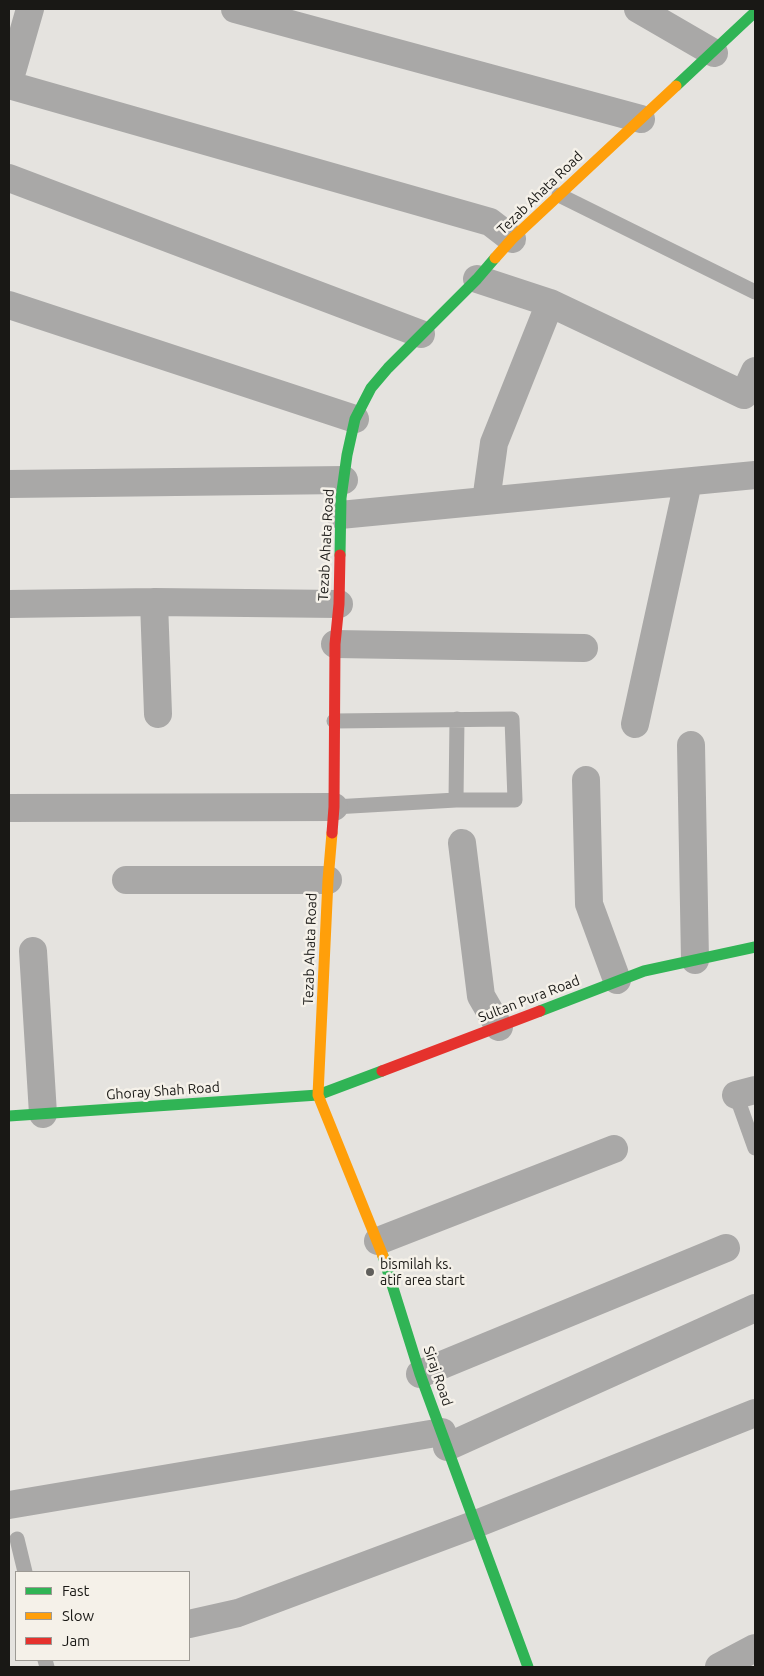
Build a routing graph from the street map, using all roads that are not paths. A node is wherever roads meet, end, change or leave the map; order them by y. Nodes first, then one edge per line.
1 (30, 9) edge
2 (235, 9) edge
3 (638, 9) edge
4 (755, 12) edge
5 (714, 52) junction
6 (9, 84) edge
7 (641, 119) junction
8 (9, 178) edge
9 (559, 195) junction
10 (512, 240) junction
11 (477, 279) junction
12 (755, 292) edge
13 (550, 303) junction
14 (9, 305) edge
15 (421, 334) junction
16 (755, 372) edge
17 (355, 419) junction
18 (755, 475) edge
19 (344, 480) junction
20 (688, 482) junction
21 (9, 484) edge
22 (486, 501) junction
23 (340, 515) junction
24 (154, 602) junction
25 (9, 604) edge
26 (338, 604) junction
27 (336, 644) junction
28 (584, 648) dead end
29 (158, 714) dead end
30 (457, 719) junction
31 (334, 721) junction
32 (635, 724) dead end
33 (691, 745) dead end
34 (586, 780) dead end
35 (456, 800) junction
36 (334, 807) junction
37 (9, 808) edge
38 (462, 843) dead end
39 (126, 880) dead end
40 (328, 880) junction
41 (755, 947) edge
42 (33, 951) dead end
43 (695, 960) junction
44 (617, 980) junction
45 (499, 1027) junction
46 (746, 1093) edge
47 (318, 1095) junction
48 (43, 1114) junction
49 (9, 1116) edge
50 (755, 1148) edge
51 (614, 1149) dead end
52 (378, 1241) junction
53 (726, 1248) dead end
54 (755, 1308) edge
55 (420, 1374) junction
56 (755, 1414) edge
57 (444, 1440) junction
58 (9, 1505) edge
59 (476, 1524) junction
60 (17, 1539) dead end
61 (25, 1571) edge
62 (190, 1624) edge
63 (755, 1648) edge
64 (725, 1666) edge
65 (528, 1667) edge

1 - 6 street
2 - 7 street
3 - 5 street
4 - 5 main road, Tezab Ahata Road
5 - 7 main road, Tezab Ahata Road
6 - 10 street
7 - 9 main road, Tezab Ahata Road
8 - 15 street
9 - 10 main road, Tezab Ahata Road
9 - 12 lane
10 - 11 main road, Tezab Ahata Road
11 - 13 street
11 - 15 main road, Tezab Ahata Road
13 - 16 street
13 - 22 street
14 - 17 street
15 - 17 main road, Tezab Ahata Road
17 - 19 main road, Tezab Ahata Road
18 - 20 street
19 - 21 street
19 - 23 main road, Tezab Ahata Road
20 - 22 street
20 - 32 street
22 - 23 street
23 - 26 main road, Tezab Ahata Road
24 - 25 street
24 - 26 street
24 - 29 street
26 - 27 main road, Tezab Ahata Road
27 - 28 street
27 - 31 main road, Tezab Ahata Road
30 - 31 lane
30 - 35 lane
30 - 35 lane
31 - 36 main road, Tezab Ahata Road
33 - 43 street
34 - 44 street
35 - 36 lane
36 - 37 street
36 - 40 main road, Tezab Ahata Road
38 - 45 street
39 - 40 street
40 - 47 main road, Tezab Ahata Road
41 - 43 main road, Sultan Pura Road
42 - 48 street
43 - 44 main road, Sultan Pura Road
44 - 45 main road, Sultan Pura Road
45 - 47 main road, Sultan Pura Road
46 - 50 lane
47 - 48 main road, Ghoray Shah Road
47 - 52 main road, Siraj Road
48 - 49 main road, Ghoray Shah Road
51 - 52 street
52 - 55 main road, Siraj Road
53 - 55 street
54 - 57 street
55 - 57 main road, Siraj Road
56 - 59 street
57 - 58 street
57 - 59 main road, Siraj Road
59 - 62 street
59 - 65 main road, Siraj Road
60 - 61 lane
63 - 64 street

